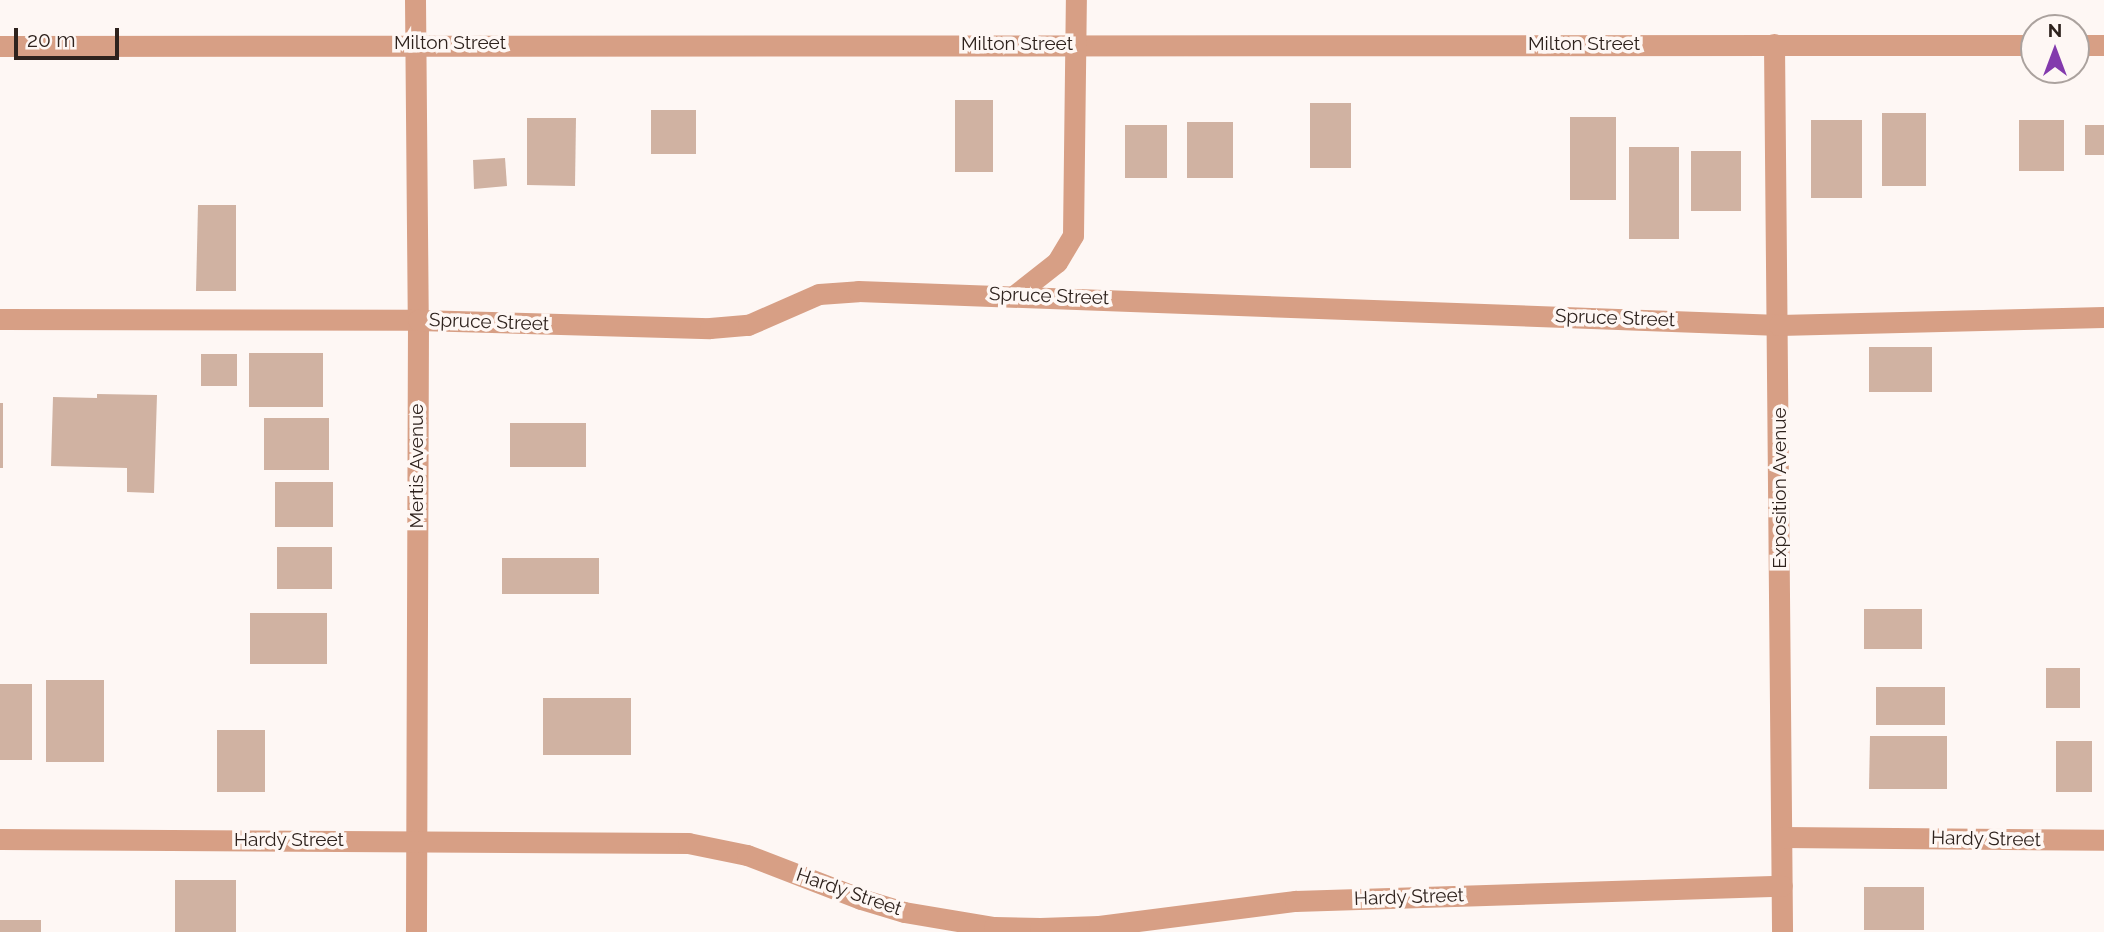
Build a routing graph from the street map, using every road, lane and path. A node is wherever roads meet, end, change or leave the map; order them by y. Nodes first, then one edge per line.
1 (415, 0) edge
2 (1076, 0) edge
3 (415, 43) junction
4 (1077, 44) junction
5 (1774, 44) junction
6 (2020, 45) edge
7 (0, 46) edge
8 (1015, 295) junction
9 (2104, 317) edge
10 (0, 319) edge
11 (418, 320) junction
12 (1779, 325) junction
13 (1783, 837) junction
14 (0, 839) edge
15 (416, 840) junction
16 (2104, 840) edge
17 (1782, 886) junction
18 (416, 932) edge
19 (1782, 932) edge

1 - 3 street, Mertis Avenue
2 - 4 street
3 - 4 street, Milton Street
3 - 7 street, Milton Street
3 - 11 street, Mertis Avenue
4 - 5 street, Milton Street
4 - 8 street
5 - 6 street, Milton Street
5 - 12 street, Exposition Avenue
8 - 11 street, Spruce Street
8 - 12 street, Spruce Street
9 - 12 street, Spruce Street
10 - 11 street, Spruce Street
11 - 15 street, Mertis Avenue
12 - 13 street, Exposition Avenue
13 - 16 street, Hardy Street
13 - 17 street, Exposition Avenue
14 - 15 street, Hardy Street
15 - 17 street, Hardy Street
15 - 18 street, Mertis Avenue
17 - 19 street, Exposition Avenue

